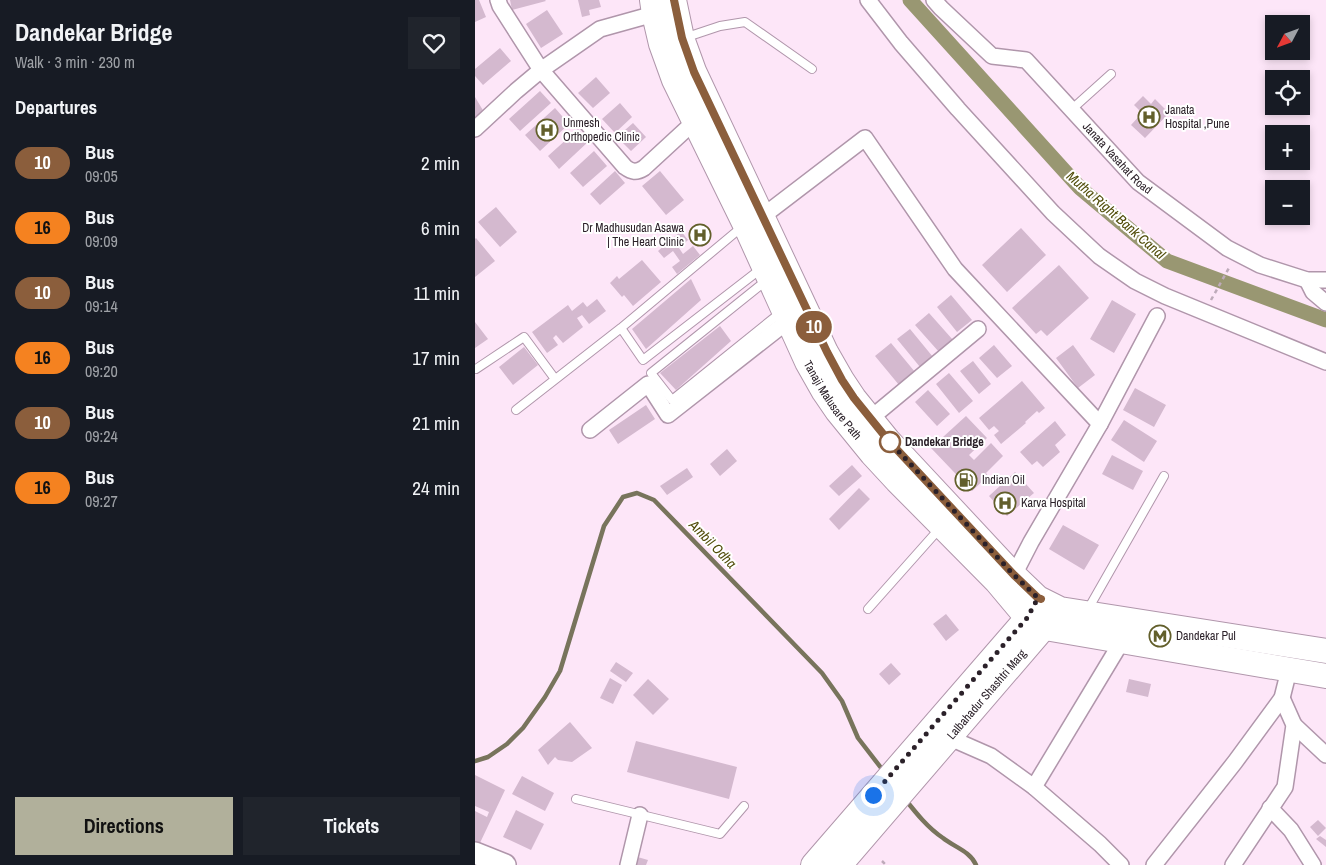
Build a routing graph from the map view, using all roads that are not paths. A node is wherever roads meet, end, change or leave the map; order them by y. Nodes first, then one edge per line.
1 (497, 0) edge
2 (867, 0) edge
3 (935, 0) edge
4 (664, 6) edge
5 (682, 38) junction
6 (812, 69) dead end
7 (541, 70) junction
8 (1111, 74) dead end
9 (1071, 110) junction
10 (695, 122) junction
11 (475, 129) edge
12 (754, 221) junction
13 (766, 273) junction
14 (1307, 280) junction
15 (1326, 280) edge
16 (1326, 303) edge
17 (786, 316) junction
18 (1157, 316) dead end
19 (621, 328) junction
20 (978, 329) dead end
21 (1326, 362) edge
22 (476, 369) dead end
23 (555, 379) junction
24 (515, 410) dead end
25 (871, 418) junction
26 (1100, 424) junction
27 (590, 430) dead end
28 (905, 473) junction
29 (1164, 476) dead end
30 (941, 527) junction
31 (1014, 575) junction
32 (868, 609) dead end
33 (1042, 610) junction
34 (1086, 613) junction
35 (1122, 641) junction
36 (1320, 650) edge
37 (1289, 670) junction
38 (1319, 675) edge
39 (1282, 698) junction
40 (1294, 724) junction
41 (950, 738) junction
42 (1326, 755) edge
43 (905, 773) junction
44 (1034, 787) junction
45 (576, 799) dead end
46 (744, 806) dead end
47 (1270, 808) junction
48 (641, 814) junction
49 (475, 853) edge
50 (505, 865) edge
51 (628, 865) edge
52 (813, 865) edge
53 (840, 865) edge
54 (1121, 865) edge
55 (1154, 865) edge
56 (1233, 865) edge
57 (1313, 865) edge

1 - 7 street
2 - 21 street
3 - 9 street, Janata Vasahat Road
4 - 5 main road, Tanaji Malusare Path
4 - 7 street
4 - 10 main road, Tanaji Malusare Path
5 - 6 lane
5 - 12 main road, Tanaji Malusare Path
7 - 10 street
7 - 11 street
8 - 9 lane
9 - 14 street, Janata Vasahat Road
10 - 12 main road, Tanaji Malusare Path
12 - 13 main road, Tanaji Malusare Path
12 - 19 lane
12 - 25 main road, Tanaji Malusare Path
12 - 26 street
13 - 17 main road, Tanaji Malusare Path
13 - 17 lane
13 - 19 lane
14 - 15 street, Janata Vasahat Road
14 - 16 street
17 - 27 street
17 - 28 main road, Tanaji Malusare Path
18 - 26 street
19 - 23 lane
20 - 25 street
22 - 23 lane
23 - 24 lane
25 - 28 main road, Tanaji Malusare Path
26 - 31 street
28 - 30 main road, Tanaji Malusare Path
28 - 31 main road, Tanaji Malusare Path
29 - 34 lane
30 - 32 lane
30 - 33 main road, Tanaji Malusare Path
31 - 33 main road, Tanaji Malusare Path
33 - 34 main road
33 - 35 main road
33 - 41 main road, Lalbahadur Shashtri Marg
33 - 43 main road, Lalbahadur Shashtri Marg
34 - 36 main road
35 - 37 main road
35 - 44 street
36 - 38 main road
37 - 38 main road
37 - 39 street
39 - 40 street
39 - 55 street
40 - 42 street
40 - 47 street
41 - 43 main road, Lalbahadur Shashtri Marg
41 - 44 street
43 - 52 main road
43 - 53 main road
44 - 54 street
45 - 48 lane
46 - 48 lane
47 - 56 street
47 - 57 street
48 - 51 street
49 - 50 street

